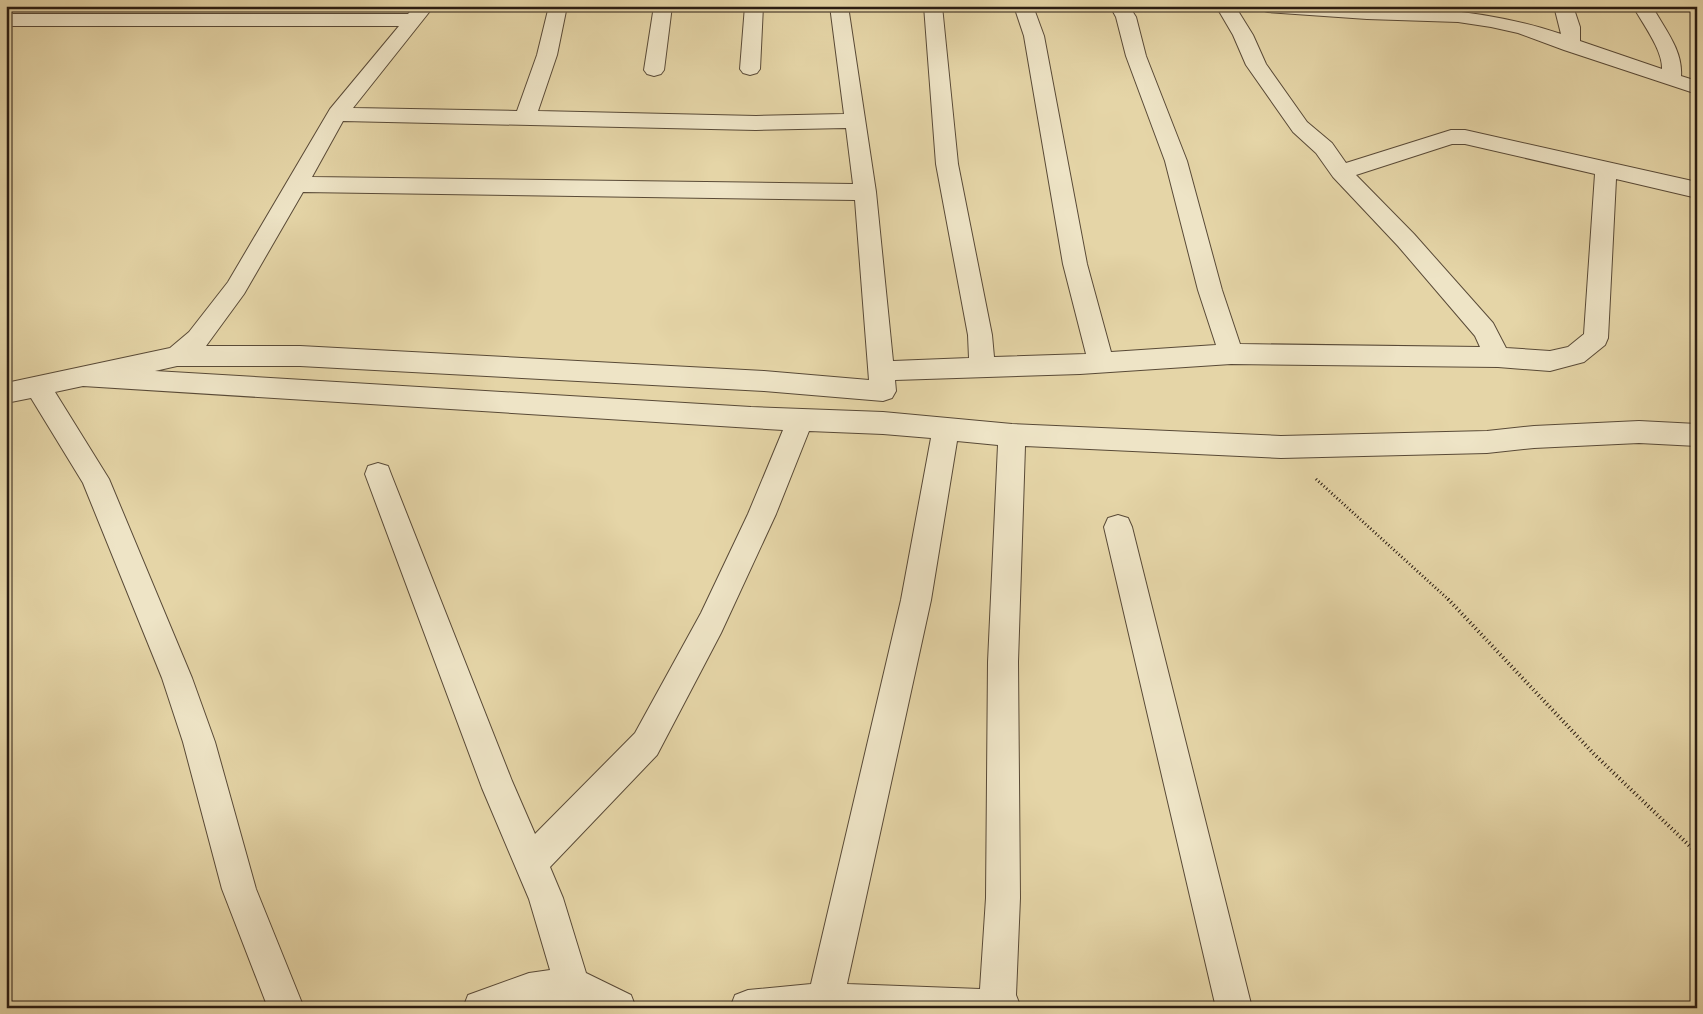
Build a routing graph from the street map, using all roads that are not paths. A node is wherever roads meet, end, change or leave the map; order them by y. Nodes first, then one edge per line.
1 (558, 6) edge
2 (663, 6) edge
3 (754, 6) edge
4 (839, 6) edge
5 (933, 6) edge
6 (1023, 6) edge
7 (1119, 6) edge
8 (1225, 6) edge
9 (1268, 6) edge
10 (1563, 6) edge
11 (1642, 6) edge
12 (1450, 11) edge
13 (419, 13) edge
14 (6, 20) edge
15 (1571, 46) junction
16 (750, 69) dead end
17 (654, 70) dead end
18 (1670, 79) junction
19 (1697, 88) edge
20 (337, 114) junction
21 (525, 118) junction
22 (854, 121) junction
23 (1606, 168) junction
24 (1341, 172) junction
25 (295, 184) junction
26 (1697, 190) edge
27 (864, 192) junction
28 (1231, 354) junction
29 (177, 356) junction
30 (1498, 357) junction
31 (1101, 362) junction
32 (982, 368) junction
33 (79, 376) junction
34 (882, 381) junction
35 (37, 385) junction
36 (6, 393) edge
37 (800, 420) junction
38 (883, 423) junction
39 (946, 429) junction
40 (1012, 435) junction
41 (1697, 435) edge
42 (378, 474) dead end
43 (1118, 527) dead end
44 (531, 862) junction
45 (572, 985) junction
46 (825, 1002) junction
47 (1000, 1007) edge
48 (286, 1008) edge
49 (481, 1008) edge
50 (618, 1008) edge
51 (748, 1008) edge
52 (1234, 1008) edge

1 - 21 street
2 - 17 street
3 - 16 street
4 - 22 street
5 - 32 street
6 - 31 street
7 - 28 street
8 - 24 street
9 - 12 street
10 - 15 street
11 - 18 street
12 - 15 street
13 - 14 street
13 - 20 street
15 - 18 street
18 - 19 street
20 - 21 street
20 - 25 street
21 - 22 street
22 - 27 street
23 - 24 street
23 - 26 street
23 - 30 street
24 - 30 street
25 - 27 street
25 - 29 street
27 - 34 street
28 - 30 street
28 - 31 street
29 - 33 street
29 - 34 street
31 - 32 street
32 - 34 street
33 - 35 street
33 - 37 street
34 - 38 street
35 - 36 street
35 - 48 street
37 - 38 street
37 - 44 street
38 - 39 street
39 - 40 street
39 - 46 street
40 - 41 street
40 - 47 street
42 - 44 street
43 - 52 street
44 - 45 street
45 - 49 street
45 - 50 street
46 - 47 street
46 - 51 street

